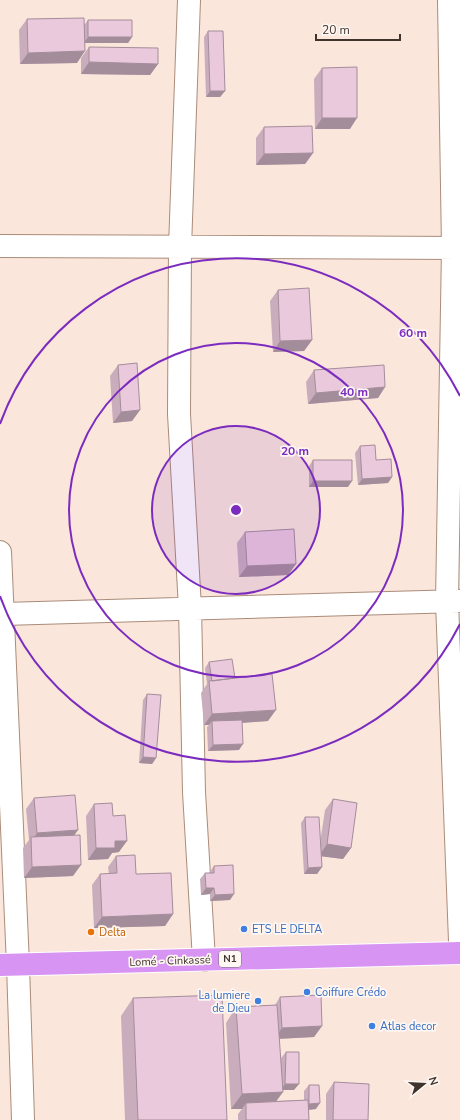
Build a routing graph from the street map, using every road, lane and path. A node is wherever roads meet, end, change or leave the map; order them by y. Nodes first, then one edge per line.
1 (189, 0) edge
2 (449, 0) edge
3 (0, 246) edge
4 (180, 247) junction
5 (457, 248) edge
6 (0, 552) edge
7 (453, 601) edge
8 (190, 608) junction
9 (3, 614) junction
10 (4, 722) edge
11 (460, 941) edge
12 (460, 953) edge
13 (204, 960) junction
14 (9, 965) edge
15 (23, 1120) edge

1 - 4 street
2 - 5 street
3 - 4 street
4 - 5 street
4 - 8 street
5 - 7 street
6 - 9 street
7 - 8 street
7 - 11 street
8 - 9 street
8 - 13 street
9 - 10 street
10 - 14 street
12 - 13 highway, Lomé - Cinkassé / N1
13 - 14 highway, Lomé - Cinkassé / N1
14 - 15 street

